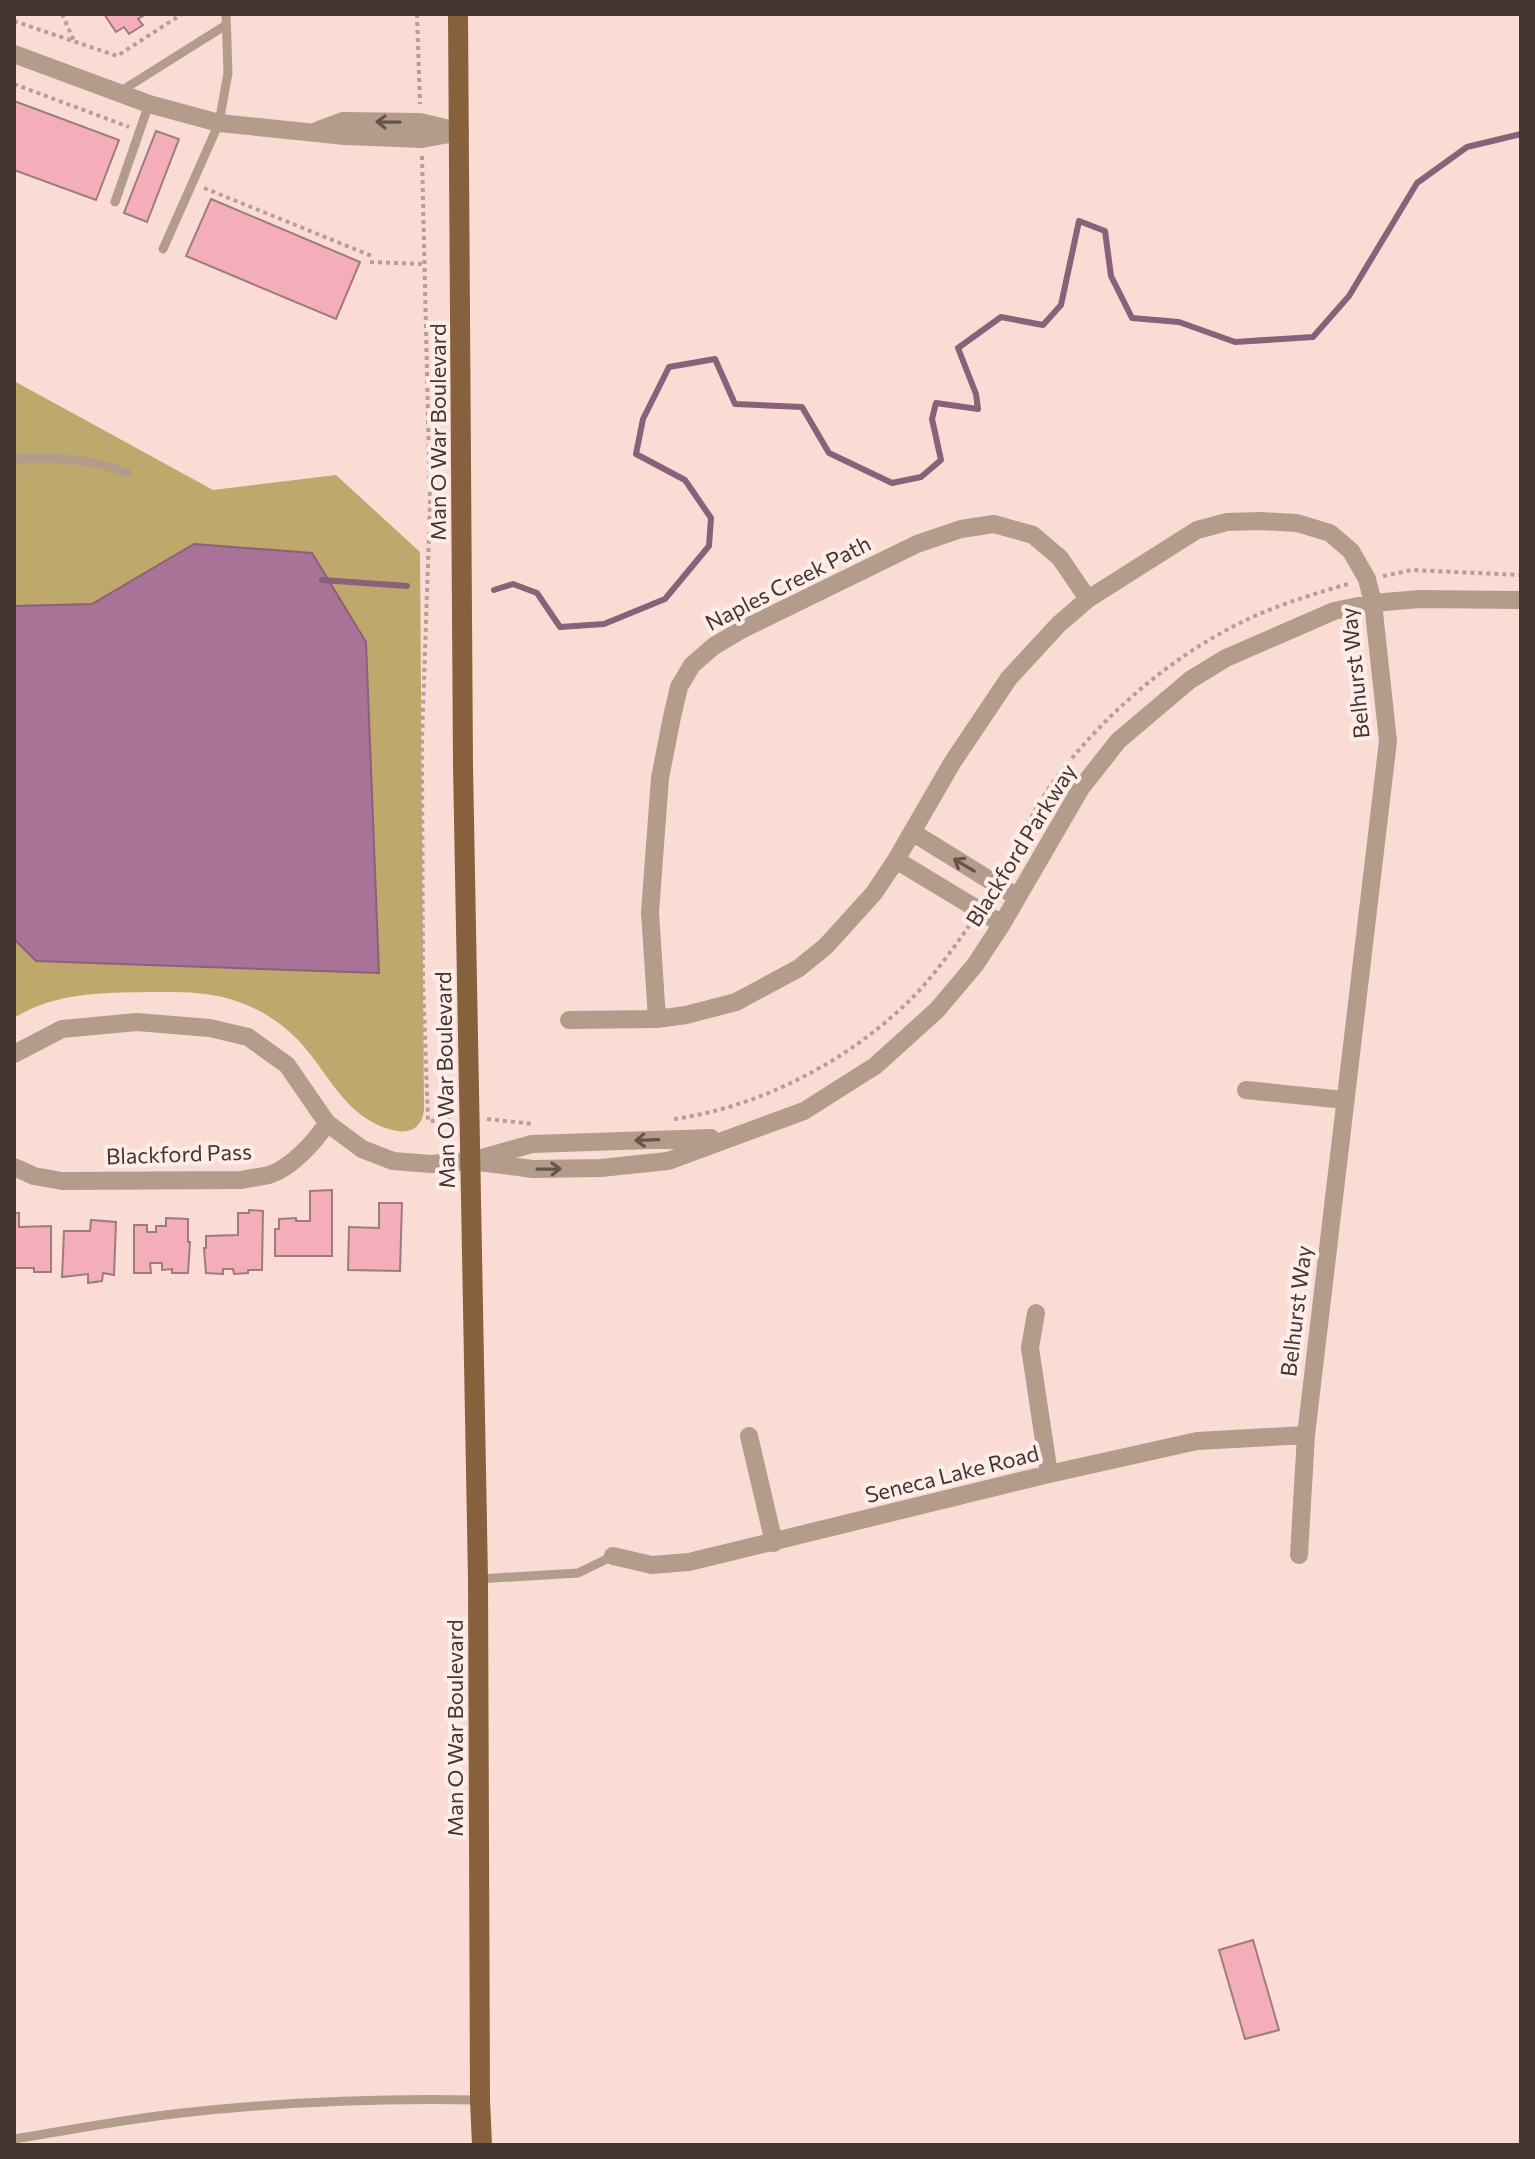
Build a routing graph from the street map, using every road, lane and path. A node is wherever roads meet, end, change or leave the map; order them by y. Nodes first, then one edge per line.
1 (62, 14) edge
2 (182, 14) edge
3 (417, 14) edge
4 (458, 14) edge
5 (226, 19) edge
6 (14, 21) edge
7 (74, 42) junction
8 (14, 54) edge
9 (118, 93) junction
10 (149, 104) junction
11 (219, 123) junction
12 (421, 131) junction
13 (460, 132) junction
14 (115, 202) dead end
15 (163, 249) dead end
16 (370, 262) dead end
17 (424, 264) junction
18 (14, 459) edge
19 (127, 473) dead end
20 (1521, 575) edge
21 (1367, 579) junction
22 (1088, 599) junction
23 (1519, 600) edge
24 (1373, 603) junction
25 (912, 832) junction
26 (896, 860) junction
27 (996, 884) junction
28 (1017, 897) junction
29 (980, 911) junction
30 (1002, 924) junction
31 (657, 1019) junction
32 (569, 1020) dead end
33 (14, 1054) edge
34 (1246, 1090) dead end
35 (1345, 1100) junction
36 (470, 1120) junction
37 (664, 1120) dead end
38 (327, 1123) junction
39 (534, 1124) dead end
40 (725, 1138) junction
41 (471, 1161) junction
42 (14, 1167) edge
43 (1036, 1313) dead end
44 (1306, 1435) junction
45 (749, 1436) dead end
46 (1049, 1474) junction
47 (774, 1543) junction
48 (1299, 1555) dead end
49 (613, 1556) joint
50 (478, 1579) junction
51 (480, 2100) junction
52 (14, 2139) edge
53 (482, 2145) edge

1 - 7 path
2 - 7 path
3 - 12 path
4 - 13 main road, Man O War Boulevard
5 - 9 lane
5 - 11 lane
6 - 7 path
8 - 9 street
9 - 10 street
10 - 11 street
10 - 14 lane
11 - 12 street
11 - 15 lane
12 - 13 street
12 - 17 path
13 - 36 main road, Man O War Boulevard
16 - 17 path
17 - 36 path
18 - 19 lane
20 - 21 path
21 - 22 street, Belhurst Way
21 - 24 street, Belhurst Way
21 - 27 path
22 - 25 street, Belhurst Way
22 - 31 street, Naples Creek Path
23 - 24 street, Blackford Parkway
24 - 28 street, Blackford Parkway
24 - 35 street, Belhurst Way
25 - 26 street, Belhurst Way
27 -> 25 street
26 - 29 street
26 - 31 street, Belhurst Way
27 - 28 street
28 - 30 street, Blackford Parkway
29 - 30 street
29 - 37 path
30 - 40 street, Blackford Parkway
31 - 32 street, Belhurst Way
33 - 38 street, Blackford Parkway
34 - 35 street
35 - 44 street, Belhurst Way
36 - 39 path
36 - 41 main road, Man O War Boulevard
38 - 41 street, Blackford Parkway
38 - 42 street, Blackford Pass
40 -> 41 street, Blackford Parkway
41 -> 40 street, Blackford Parkway
41 - 50 main road, Man O War Boulevard
43 - 46 street
44 - 46 street, Seneca Lake Road
44 - 48 street, Belhurst Way
45 - 47 street
46 - 47 street, Seneca Lake Road
47 - 49 street, Seneca Lake Road
49 - 50 lane
50 - 51 main road, Man O War Boulevard
51 - 52 lane
51 - 53 main road, Man O War Boulevard

